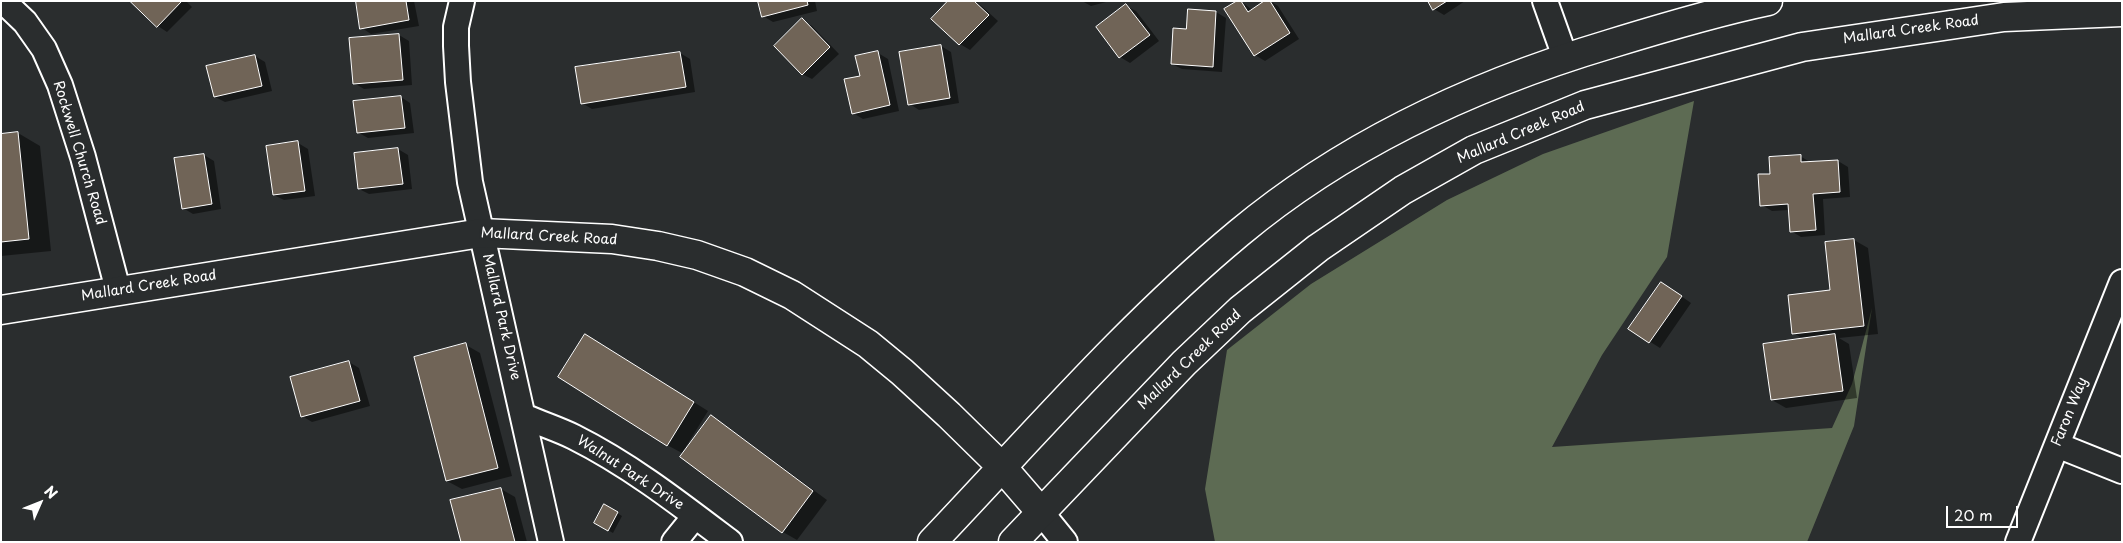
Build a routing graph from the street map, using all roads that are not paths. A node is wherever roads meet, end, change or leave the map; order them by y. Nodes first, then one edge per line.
1 (3, 1) edge
2 (462, 1) edge
3 (1545, 1) edge
4 (1768, 1) edge
5 (2122, 12) edge
6 (1565, 57) junction
7 (481, 233) junction
8 (2122, 282) edge
9 (118, 290) junction
10 (1, 310) edge
11 (524, 416) junction
12 (2057, 445) junction
13 (1002, 467) junction
14 (2122, 471) edge
15 (1040, 512) junction
16 (695, 516) junction
17 (551, 542) edge
18 (674, 542) edge
19 (730, 542) edge
20 (932, 542) edge
21 (1013, 542) edge
22 (1065, 542) edge
23 (2018, 542) edge

1 - 9 street, Rockwell Church Road
2 - 7 street, Mallard Park Drive
3 - 6 street
4 - 6 main road
5 - 15 main road, Mallard Creek Road
6 - 13 main road
7 - 9 main road, Mallard Creek Road
7 - 11 street, Mallard Park Drive
7 - 13 main road, Mallard Creek Road
8 - 12 street, Faron Way
9 - 10 main road, Mallard Creek Road
11 - 16 street, Walnut Park Drive
11 - 17 street, Mallard Park Drive
12 - 14 street
12 - 23 street, Faron Way
13 - 15 main road, Mallard Creek Road
13 - 20 main road
15 - 21 main road
15 - 22 street
16 - 18 street
16 - 19 street, Walnut Park Drive

